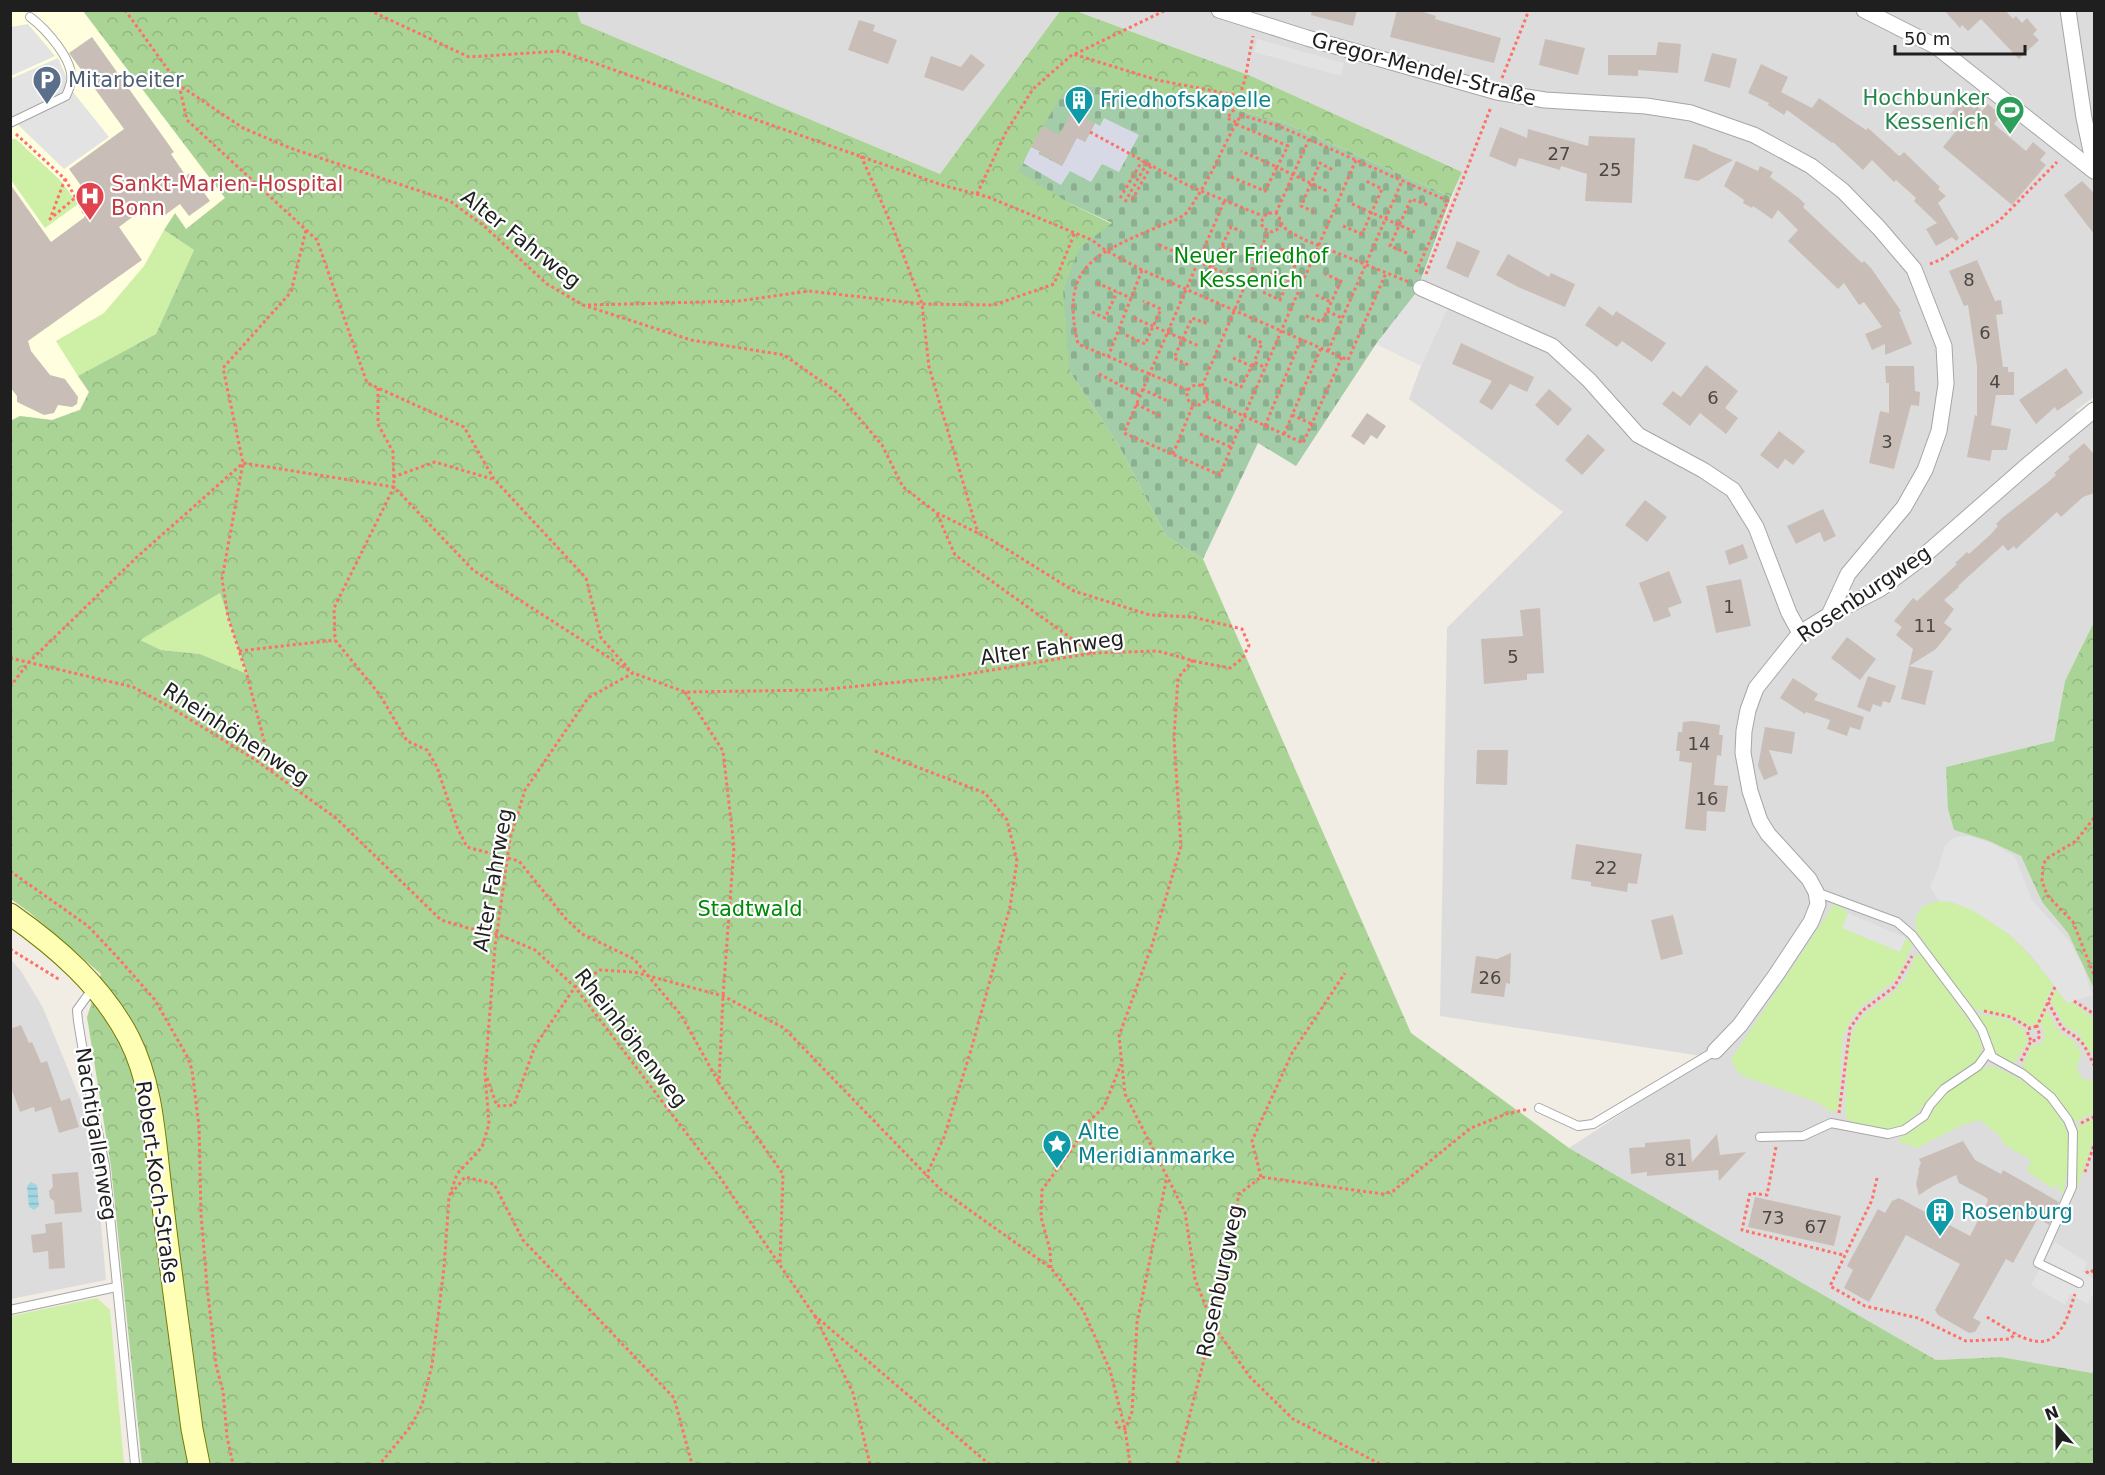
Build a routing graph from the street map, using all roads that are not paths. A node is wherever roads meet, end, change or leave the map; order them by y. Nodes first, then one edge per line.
1 (1219, 10) edge
2 (1864, 10) edge
3 (2068, 10) edge
4 (30, 17) dead end
5 (10, 123) edge
6 (2092, 147) edge
7 (2094, 165) edge
8 (2094, 171) edge
9 (1416, 285) road end
10 (2090, 416) edge
11 (1829, 615) junction
12 (1800, 633) junction
13 (1816, 892) junction
14 (10, 914) edge
15 (93, 986) junction
16 (1715, 1051) joint
17 (1989, 1051) junction
18 (1539, 1108) road end
19 (1760, 1137) dead end
20 (2079, 1282) road end
21 (117, 1287) junction
22 (10, 1310) edge
23 (135, 1464) edge
24 (199, 1464) edge

1 - 11 street, Gregor-Mendel-Straße
2 - 8 street
3 - 6 street
4 - 5 lane
6 - 7 street
9 - 12 street
10 - 11 street, Rosenburgweg
11 - 12 street, Rosenburgweg
12 - 13 street, Rosenburgweg
13 - 16 street
13 - 17 lane
14 - 15 street, Robert-Koch-Straße
15 - 21 lane, Nachtigallenweg
15 - 24 street, Robert-Koch-Straße
16 - 18 lane
17 - 19 lane
17 - 20 lane
21 - 22 lane
21 - 23 lane, Nachtigallenweg

